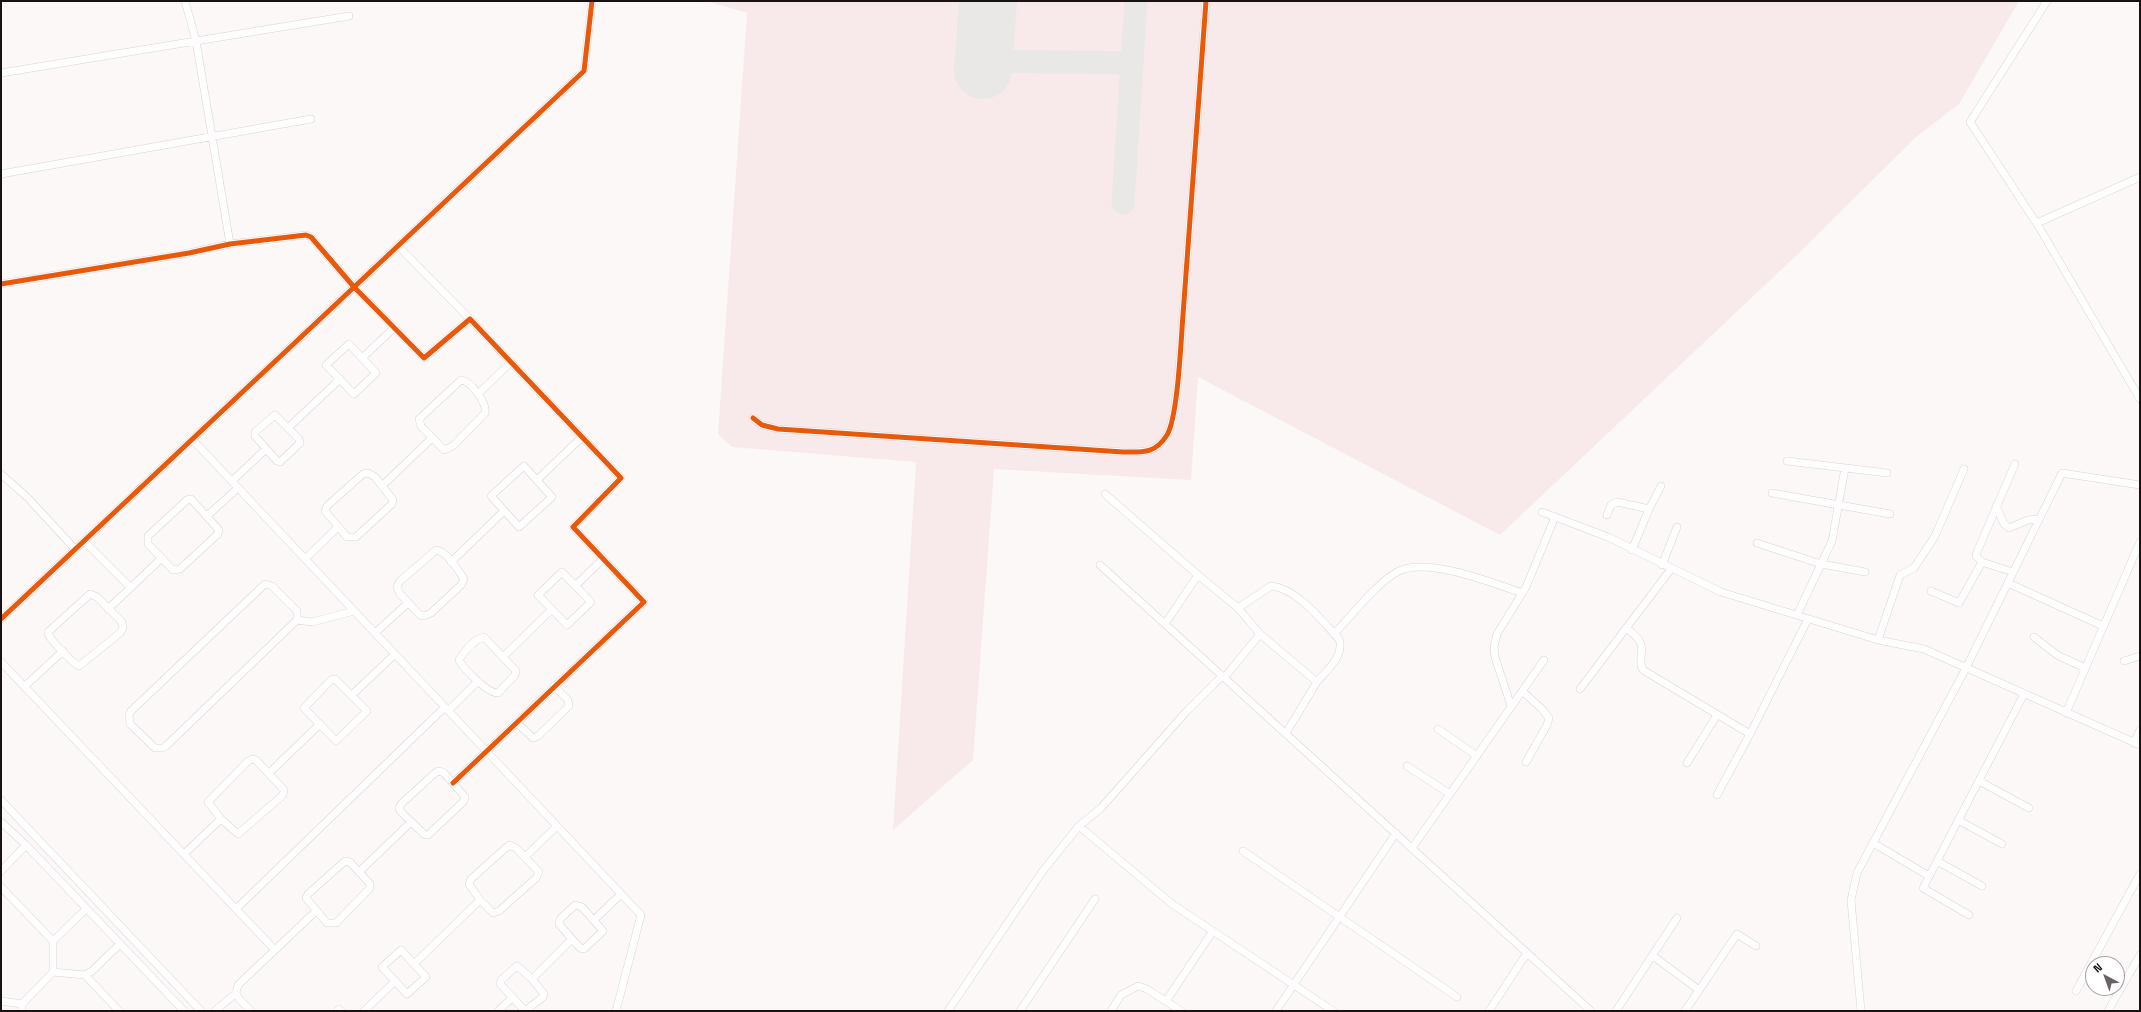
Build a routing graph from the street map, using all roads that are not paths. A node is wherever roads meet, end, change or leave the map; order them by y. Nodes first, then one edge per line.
1 (185, 1) edge
2 (592, 1) edge
3 (1206, 1) edge
4 (2047, 1) edge
5 (349, 16) dead end
6 (196, 41) junction
7 (1, 73) edge
8 (311, 119) dead end
9 (213, 136) junction
10 (1, 174) edge
11 (2140, 177) edge
12 (2037, 224) junction
13 (230, 244) junction
14 (398, 246) junction
15 (1, 284) edge
16 (354, 287) junction
17 (470, 319) junction
18 (395, 327) junction
19 (362, 358) junction
20 (511, 362) junction
21 (340, 379) junction
22 (478, 394) junction
23 (2140, 399) edge
24 (753, 418) dead end
25 (288, 428) junction
26 (582, 437) junction
27 (432, 438) junction
28 (192, 439) junction
29 (266, 449) junction
30 (1787, 461) dead end
31 (2015, 464) dead end
32 (1845, 468) junction
33 (1964, 469) dead end
34 (1887, 473) dead end
35 (1, 474) edge
36 (537, 480) junction
37 (232, 481) junction
38 (382, 486) junction
39 (1662, 486) dead end
40 (2140, 486) edge
41 (238, 488) junction
42 (1772, 493) dead end
43 (1105, 494) dead end
44 (1838, 505) junction
45 (1996, 506) junction
46 (1649, 509) junction
47 (504, 511) junction
48 (1542, 512) dead end
49 (1890, 514) dead end
50 (1607, 515) dead end
51 (207, 516) junction
52 (1555, 517) junction
53 (2039, 519) junction
54 (338, 527) junction
55 (1677, 527) dead end
56 (85, 542) junction
57 (2140, 542) edge
58 (1757, 544) dead end
59 (75, 549) junction
60 (1632, 550) junction
61 (162, 558) junction
62 (305, 559) junction
63 (603, 559) junction
64 (452, 562) junction
65 (1982, 562) junction
66 (1821, 564) junction
67 (1100, 565) dead end
68 (1662, 565) junction
69 (1671, 569) junction
70 (1866, 572) dead end
71 (2013, 572) junction
72 (1198, 575) junction
73 (2008, 583) junction
74 (575, 586) junction
75 (130, 587) junction
76 (1931, 591) dead end
77 (1522, 594) junction
78 (408, 603) junction
79 (1238, 608) junction
80 (108, 609) junction
81 (552, 609) junction
82 (354, 611) junction
83 (1797, 615) junction
84 (1, 618) edge
85 (1808, 619) junction
86 (297, 620) junction
87 (1165, 624) junction
88 (2104, 626) junction
89 (1626, 628) junction
90 (376, 633) junction
91 (1260, 634) junction
92 (1334, 634) junction
93 (2034, 637) dead end
94 (1878, 640) junction
95 (63, 651) junction
96 (395, 654) junction
97 (504, 656) junction
98 (2140, 656) edge
99 (1544, 660) dead end
100 (2124, 661) dead end
101 (1, 662) edge
102 (1966, 668) junction
103 (2085, 668) junction
104 (1223, 677) junction
105 (478, 681) junction
106 (1317, 682) junction
107 (24, 686) junction
108 (554, 686) junction
109 (1580, 690) dead end
110 (1522, 691) junction
111 (2024, 694) junction
112 (352, 695) junction
113 (1511, 706) junction
114 (447, 709) junction
115 (2066, 713) junction
116 (1717, 715) junction
117 (517, 722) junction
118 (319, 725) junction
119 (1438, 729) dead end
120 (2140, 730) edge
121 (1286, 733) junction
122 (1750, 734) junction
123 (2137, 744) edge
124 (488, 750) junction
125 (1476, 756) junction
126 (1526, 762) dead end
127 (1687, 762) dead end
128 (1407, 766) dead end
129 (269, 773) junction
130 (1979, 781) junction
131 (453, 783) junction
132 (1450, 794) junction
133 (1717, 795) dead end
134 (1, 800) edge
135 (2029, 808) dead end
136 (221, 819) junction
137 (1958, 820) junction
138 (1, 822) edge
139 (411, 822) junction
140 (557, 826) junction
141 (1079, 826) junction
142 (1396, 833) junction
143 (1873, 843) junction
144 (2002, 844) dead end
145 (26, 845) junction
146 (1412, 848) junction
147 (1243, 851) dead end
148 (184, 854) junction
149 (525, 857) junction
150 (1937, 861) junction
151 (1, 871) edge
152 (359, 872) junction
153 (2140, 874) edge
154 (1929, 876) junction
155 (1982, 886) dead end
156 (1, 887) edge
157 (621, 894) junction
158 (1095, 899) dead end
159 (480, 900) junction
160 (86, 909) junction
161 (236, 909) junction
162 (316, 911) junction
163 (1969, 915) dead end
164 (1340, 917) junction
165 (1677, 918) dead end
166 (594, 920) junction
167 (1213, 931) junction
168 (572, 939) junction
169 (53, 941) junction
170 (120, 944) junction
171 (1756, 946) dead end
172 (275, 950) junction
173 (1527, 953) junction
174 (2140, 955) edge
175 (1653, 956) junction
176 (414, 964) junction
177 (53, 972) junction
178 (85, 975) junction
179 (532, 979) junction
180 (395, 982) junction
181 (1294, 984) junction
182 (1699, 990) junction
183 (2076, 991) dead end
184 (236, 993) junction
185 (1457, 997) dead end
186 (512, 998) junction
187 (1, 1001) edge
188 (1166, 1001) junction
189 (22, 1007) edge
190 (182, 1010) edge
191 (119, 1011) edge
192 (201, 1011) edge
193 (215, 1011) edge
194 (251, 1011) edge
195 (337, 1011) edge
196 (342, 1011) edge
197 (364, 1011) edge
198 (498, 1011) edge
199 (616, 1011) edge
200 (948, 1011) edge
201 (1020, 1011) edge
202 (1110, 1011) edge
203 (1181, 1011) edge
204 (1276, 1011) edge
205 (1333, 1011) edge
206 (1490, 1011) edge
207 (1590, 1011) edge
208 (1616, 1011) edge
209 (1685, 1011) edge
210 (1861, 1011) edge
211 (2108, 1011) edge

1 - 6 street
2 - 14 street
3 - 24 street
4 - 12 street
5 - 6 street
6 - 7 street
6 - 9 street
8 - 9 street
9 - 10 street
9 - 13 street
11 - 12 street
12 - 23 street
13 - 15 street
13 - 16 street
14 - 16 street
14 - 17 street
16 - 18 street
16 - 28 street
17 - 18 street
17 - 20 street
18 - 19 street
19 - 21 street
19 - 21 street
20 - 22 street
20 - 26 street
21 - 25 street
22 - 27 street
22 - 27 street
25 - 29 street
25 - 29 street
26 - 36 street
26 - 63 street
27 - 38 street
28 - 37 street
28 - 56 street
29 - 37 street
30 - 32 street
31 - 45 street
32 - 34 street
32 - 44 street
33 - 94 street
35 - 59 street
36 - 47 street
36 - 47 street
37 - 41 street
38 - 54 street
38 - 54 street
39 - 46 street
40 - 53 street
41 - 51 street
41 - 62 street
42 - 44 street
43 - 72 street
44 - 49 street
44 - 66 street
45 - 53 street
45 - 65 street
46 - 50 street
46 - 60 street
47 - 64 street
48 - 52 street
51 - 61 street
51 - 61 street
52 - 60 street
52 - 77 street
53 - 71 street
54 - 62 street
55 - 68 street
56 - 59 street
56 - 75 street
57 - 88 street
58 - 66 street
59 - 84 street
60 - 68 street
61 - 75 street
62 - 82 street
63 - 74 street
63 - 108 street
64 - 78 street
64 - 78 street
65 - 71 street
65 - 76 street
66 - 70 street
66 - 83 street
67 - 87 street
68 - 69 street
69 - 83 street
69 - 89 street
71 - 73 street
72 - 79 street
72 - 87 street
73 - 88 street
73 - 102 street
74 - 81 street
74 - 81 street
75 - 80 street
77 - 92 street
77 - 113 street
78 - 90 street
79 - 91 street
79 - 92 street
80 - 95 street
80 - 95 street
81 - 97 street
82 - 86 street
82 - 90 street
83 - 85 street
85 - 94 street
85 - 122 street
86 - 86 street
87 - 104 street
88 - 103 street
89 - 109 street
89 - 116 street
90 - 96 street
91 - 104 street
91 - 106 street
92 - 106 street
93 - 103 street
94 - 102 street
95 - 107 street
96 - 112 street
96 - 114 street
97 - 105 street
97 - 105 street
98 - 100 street
99 - 110 street
101 - 107 street
102 - 111 street
102 - 143 street
103 - 115 street
104 - 121 street
104 - 141 street
105 - 114 street
106 - 121 street
107 - 148 street
108 - 117 street
108 - 117 street
110 - 113 street
110 - 126 street
111 - 115 street
111 - 130 street
112 - 118 street
112 - 118 street
113 - 125 street
114 - 124 street
114 - 161 street
115 - 123 street
116 - 122 street
116 - 127 street
117 - 124 street
118 - 129 street
119 - 125 street
120 - 123 street
121 - 142 street
122 - 133 street
124 - 131 street
124 - 140 street
125 - 132 street
128 - 132 street
129 - 136 street
129 - 136 street
130 - 135 street
130 - 137 street
131 - 139 street
131 - 139 street
132 - 146 street
134 - 192 street
136 - 148 street
137 - 144 street
137 - 150 street
138 - 145 street
139 - 152 street
140 - 149 street
140 - 157 street
141 - 167 street
141 - 200 street
142 - 146 street
142 - 164 street
143 - 154 street
143 - 210 street
145 - 151 street
145 - 160 street
146 - 173 street
147 - 164 street
148 - 161 street
149 - 159 street
149 - 159 street
150 - 154 street
150 - 155 street
152 - 162 street
152 - 162 street
153 - 183 street
154 - 163 street
156 - 169 street
157 - 166 street
157 - 199 street
158 - 201 street
159 - 176 street
160 - 169 street
160 - 170 street
161 - 172 street
162 - 172 street
164 - 181 street
164 - 185 street
165 - 175 street
166 - 168 street
166 - 168 street
167 - 181 street
167 - 188 street
168 - 179 street
169 - 177 street
170 - 178 street
170 - 190 street
171 - 182 street
172 - 184 street
173 - 206 street
173 - 207 street
174 - 211 street
175 - 182 street
175 - 208 street
176 - 180 street
176 - 180 street
177 - 178 street
177 - 189 street
178 - 191 street
179 - 186 street
179 - 186 street
180 - 197 street
181 - 204 street
181 - 205 street
182 - 209 street
184 - 193 street
184 - 194 street
186 - 198 street
187 - 189 street
188 - 202 street
188 - 203 street
195 - 196 street

